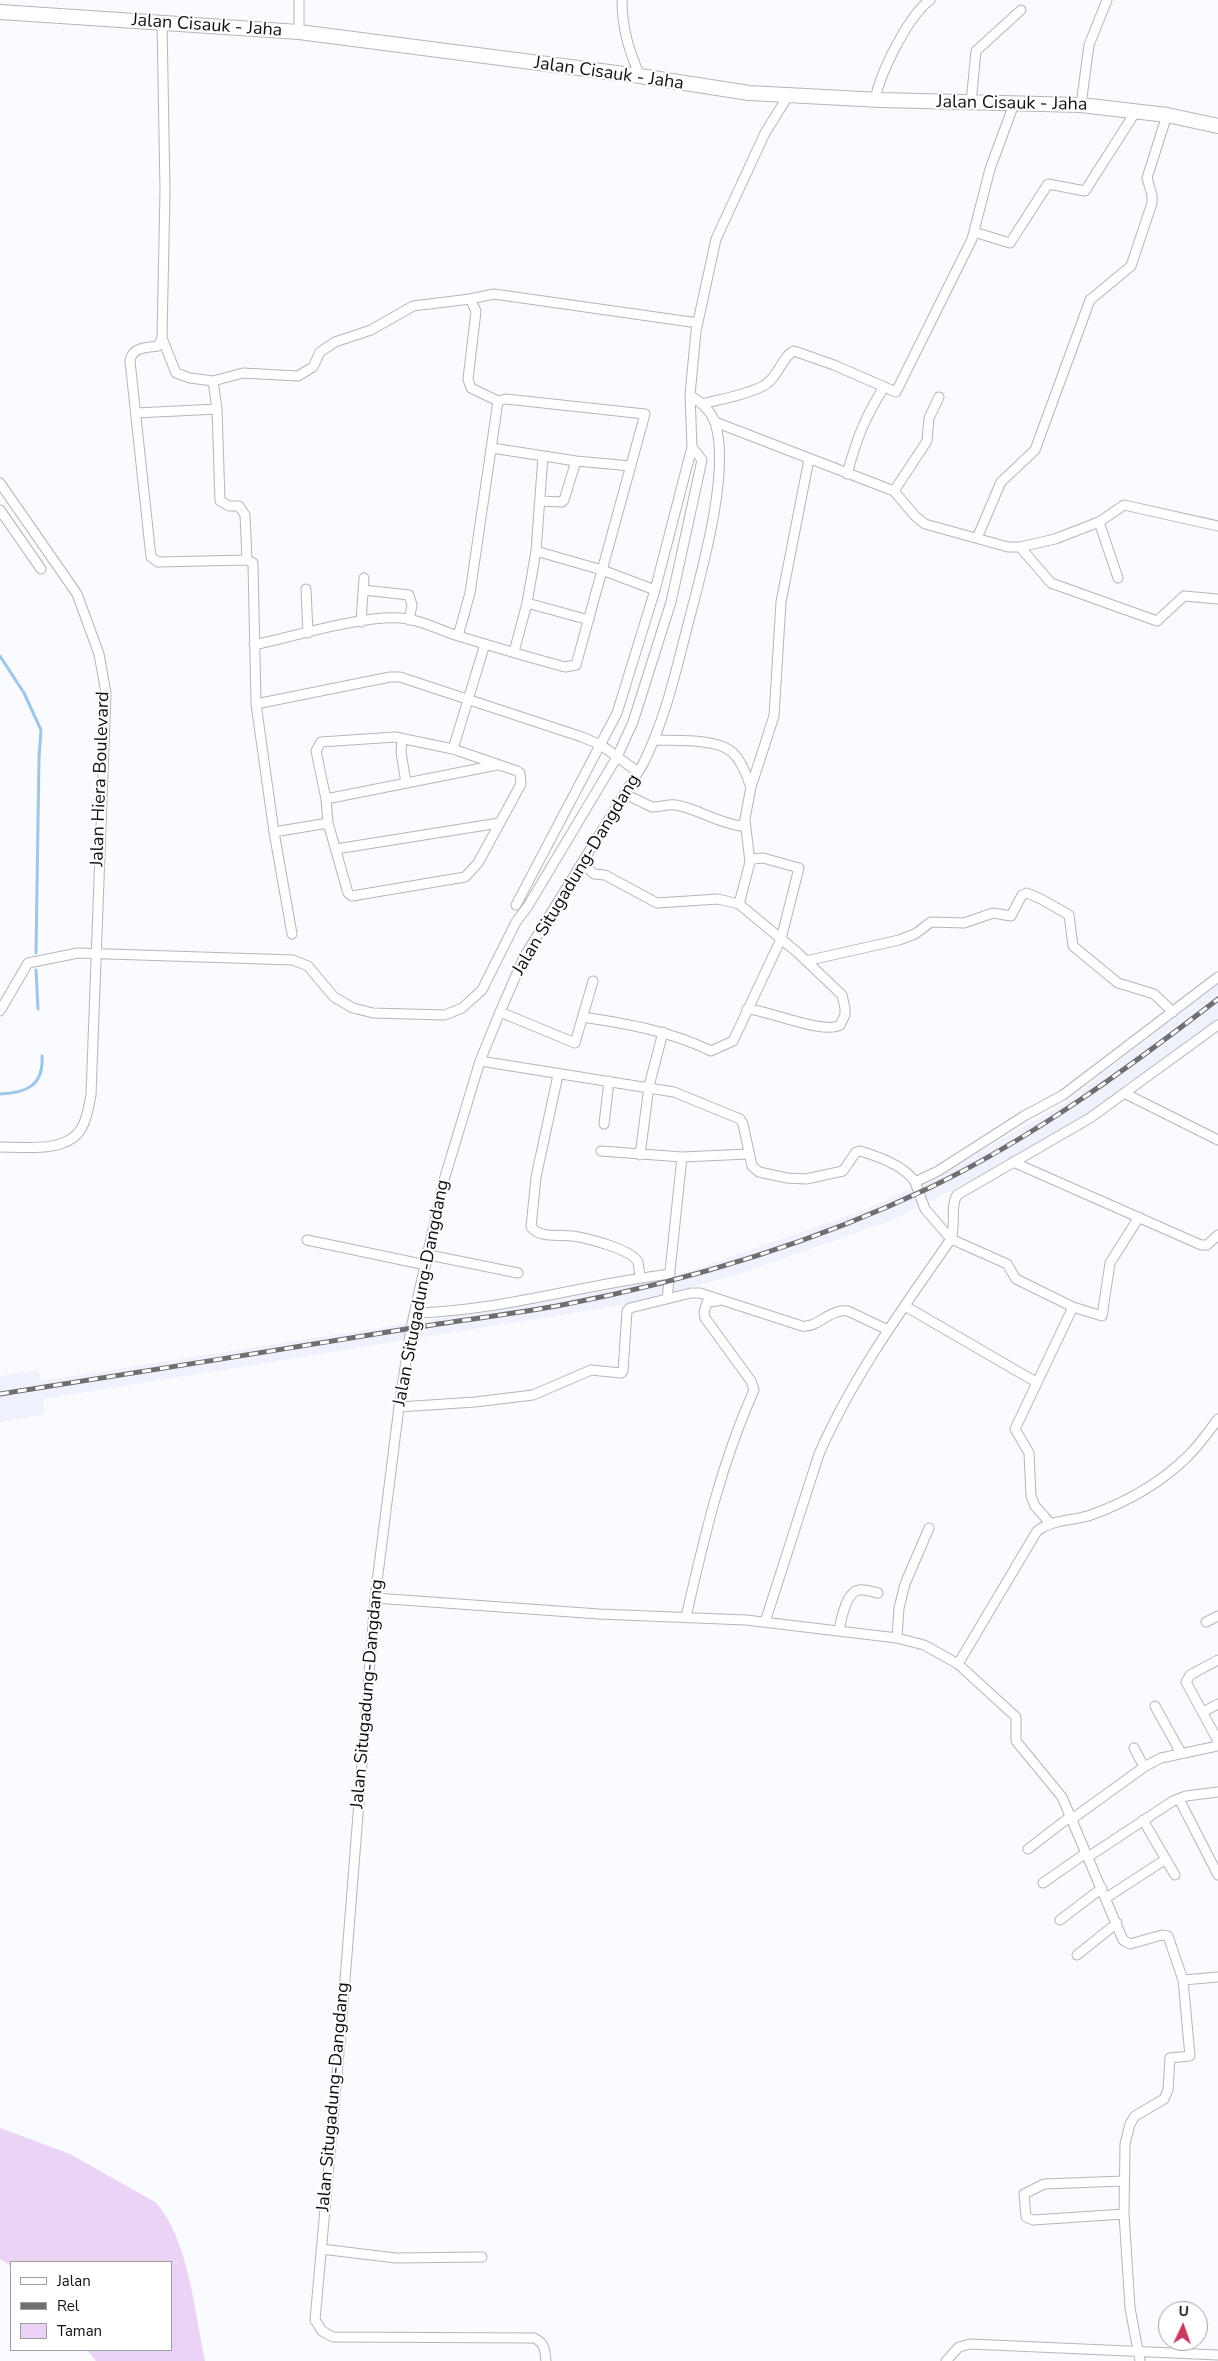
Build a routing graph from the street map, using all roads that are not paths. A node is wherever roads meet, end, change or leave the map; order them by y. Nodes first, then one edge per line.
1 (299, 0) edge
2 (622, 0) edge
3 (930, 0) edge
4 (1107, 0) edge
5 (1021, 10) dead end
6 (0, 12) edge
7 (162, 22) junction
8 (299, 32) junction
9 (640, 76) junction
10 (788, 96) junction
11 (875, 100) junction
12 (971, 103) junction
13 (1014, 104) junction
14 (1081, 104) junction
15 (1136, 111) junction
16 (1167, 115) junction
17 (1218, 126) edge
18 (974, 232) junction
19 (470, 299) junction
20 (698, 323) junction
21 (162, 338) junction
22 (212, 381) junction
23 (884, 387) junction
24 (690, 395) junction
25 (939, 397) dead end
26 (498, 402) junction
27 (702, 404) junction
28 (217, 409) junction
29 (136, 413) junction
30 (715, 422) junction
31 (692, 447) junction
32 (492, 448) junction
33 (543, 456) junction
34 (689, 459) junction
35 (809, 459) junction
36 (702, 460) junction
37 (576, 461) junction
38 (719, 463) junction
39 (631, 466) junction
40 (847, 474) junction
41 (0, 483) edge
42 (894, 491) junction
43 (540, 501) junction
44 (0, 510) edge
45 (1099, 522) junction
46 (1218, 526) edge
47 (976, 538) junction
48 (1020, 547) junction
49 (536, 551) junction
50 (248, 560) junction
51 (41, 569) dead end
52 (602, 570) junction
53 (364, 578) dead end
54 (1118, 578) dead end
55 (306, 589) dead end
56 (363, 590) junction
57 (655, 590) junction
58 (1218, 599) edge
59 (526, 603) junction
60 (409, 620) junction
61 (589, 620) junction
62 (361, 622) junction
63 (308, 633) junction
64 (458, 636) junction
65 (485, 644) junction
66 (254, 645) junction
67 (514, 652) junction
68 (467, 699) junction
69 (256, 704) junction
70 (402, 738) junction
71 (655, 740) junction
72 (601, 745) junction
73 (453, 749) junction
74 (617, 757) junction
75 (497, 765) junction
76 (638, 772) junction
77 (406, 783) junction
78 (751, 786) junction
79 (625, 794) junction
80 (326, 799) junction
81 (745, 819) junction
82 (328, 823) junction
83 (499, 823) junction
84 (274, 832) junction
85 (336, 849) junction
86 (750, 862) junction
87 (583, 864) junction
88 (739, 904) junction
89 (516, 905) dead end
90 (292, 934) dead end
91 (781, 939) junction
92 (96, 954) junction
93 (806, 961) junction
94 (1218, 977) edge
95 (593, 981) dead end
96 (747, 1009) junction
97 (0, 1011) edge
98 (500, 1012) junction
99 (1173, 1012) junction
100 (583, 1017) junction
101 (1218, 1024) edge
102 (663, 1032) junction
103 (480, 1060) junction
104 (558, 1075) junction
105 (609, 1081) junction
106 (648, 1086) junction
107 (1124, 1093) junction
108 (604, 1124) dead end
109 (1218, 1140) edge
110 (0, 1147) edge
111 (601, 1151) dead end
112 (748, 1154) junction
113 (640, 1155) junction
114 (682, 1157) junction
115 (1013, 1162) junction
116 (914, 1182) junction
117 (1139, 1217) junction
118 (1218, 1235) edge
119 (952, 1239) junction
120 (307, 1240) dead end
121 (429, 1255) junction
122 (426, 1265) junction
123 (518, 1274) dead end
124 (670, 1274) junction
125 (640, 1277) junction
126 (667, 1299) junction
127 (721, 1300) junction
128 (905, 1306) junction
129 (1073, 1307) junction
130 (415, 1313) junction
131 (888, 1330) junction
132 (1036, 1382) junction
133 (399, 1407) junction
134 (1218, 1419) edge
135 (1050, 1523) junction
136 (929, 1528) dead end
137 (878, 1593) dead end
138 (374, 1598) junction
139 (1218, 1616) edge
140 (686, 1617) junction
141 (766, 1622) junction
142 (1206, 1622) dead end
143 (839, 1631) junction
144 (897, 1638) junction
145 (1218, 1660) edge
146 (958, 1664) junction
147 (1218, 1704) edge
148 (1155, 1706) dead end
149 (1203, 1712) junction
150 (1218, 1741) edge
151 (1218, 1746) edge
152 (1134, 1748) dead end
153 (1181, 1753) junction
154 (1144, 1767) junction
155 (1218, 1792) edge
156 (1179, 1799) junction
157 (1071, 1818) junction
158 (1143, 1820) junction
159 (1028, 1849) dead end
160 (1087, 1855) junction
161 (1166, 1859) junction
162 (1175, 1875) dead end
163 (1218, 1875) edge
164 (1043, 1883) dead end
165 (1102, 1888) junction
166 (1106, 1898) junction
167 (1060, 1920) dead end
168 (1117, 1922) junction
169 (1076, 1955) dead end
170 (1218, 1977) edge
171 (1183, 1980) junction
172 (1124, 2181) junction
173 (1124, 2214) junction
174 (321, 2249) junction
175 (482, 2256) dead end
176 (1140, 2357) edge
177 (1212, 2357) edge
178 (546, 2361) edge
179 (946, 2361) edge

1 - 8 street
2 - 9 street
3 - 11 street
4 - 14 street
5 - 12 street
6 - 7 main road, Jalan Cisauk - Jaha
7 - 8 main road, Jalan Cisauk - Jaha
7 - 21 street
8 - 9 main road, Jalan Cisauk - Jaha
9 - 10 main road, Jalan Cisauk - Jaha
10 - 11 main road, Jalan Cisauk - Jaha
10 - 20 street
11 - 12 main road, Jalan Cisauk - Jaha
12 - 13 main road, Jalan Cisauk - Jaha
13 - 14 main road, Jalan Cisauk - Jaha
13 - 18 street
14 - 15 main road, Jalan Cisauk - Jaha
15 - 16 main road, Jalan Cisauk - Jaha
15 - 18 street
16 - 17 main road, Jalan Cisauk - Jaha
16 - 47 street
18 - 23 street
19 - 20 street
19 - 22 street
19 - 26 street
20 - 24 street
21 - 22 street
21 - 29 street
22 - 28 street
23 - 27 street
23 - 40 street
24 - 27 street, Jalan Situgadung-Dangdang
24 - 31 street
25 - 42 street
26 - 32 street
26 - 39 street
27 - 30 street, Jalan Situgadung-Dangdang
28 - 29 street
28 - 50 street
29 - 50 street
30 - 35 street
30 - 38 street, Jalan Situgadung-Dangdang
31 - 34 street
31 - 36 street
32 - 33 street
32 - 64 street
33 - 37 street
33 - 43 street
34 - 36 street
34 - 57 street
35 - 40 street
35 - 78 street
36 - 38 street
36 - 74 street
37 - 39 street
37 - 43 street
38 - 71 street, Jalan Situgadung-Dangdang
39 - 52 street
40 - 42 street
41 - 92 street, Jalan Hiera Boulevard
42 - 47 street
43 - 49 street
44 - 51 street
45 - 46 street
45 - 48 street
45 - 54 street
47 - 48 street
48 - 58 street
49 - 52 street
49 - 59 street
50 - 66 street
52 - 57 street
52 - 61 street
53 - 56 street
55 - 63 street
56 - 60 street
56 - 62 street
57 - 72 street
59 - 61 street
59 - 67 street
60 - 62 street
60 - 64 street
61 - 67 street
62 - 63 street
63 - 66 street
64 - 65 street
65 - 67 street
65 - 68 street
66 - 69 street
68 - 69 street
68 - 72 street
68 - 73 street
69 - 84 street
70 - 73 street
70 - 77 street
70 - 80 street
71 - 76 street, Jalan Situgadung-Dangdang
71 - 78 street
72 - 74 street
72 - 89 street
73 - 75 street
74 - 76 street
74 - 92 street
75 - 77 street
75 - 83 street
76 - 79 street, Jalan Situgadung-Dangdang
77 - 80 street
78 - 81 street
79 - 81 street
79 - 87 street, Jalan Situgadung-Dangdang
80 - 82 street
81 - 86 street
82 - 84 street
82 - 85 street
83 - 85 street
83 - 85 street
84 - 90 street
86 - 88 street
86 - 91 street
87 - 88 street
87 - 98 street, Jalan Situgadung-Dangdang
88 - 91 street
91 - 93 street
91 - 96 street
92 - 97 street
92 - 110 street, Jalan Hiera Boulevard
93 - 96 street
93 - 99 street
94 - 99 street
95 - 100 street
96 - 102 street
98 - 100 street
98 - 103 street, Jalan Situgadung-Dangdang
99 - 116 street
100 - 102 street
101 - 107 street
102 - 106 street
103 - 104 street
103 - 121 street, Jalan Situgadung-Dangdang
104 - 105 street
104 - 125 street
105 - 106 street
105 - 108 street
106 - 112 street
106 - 113 street
107 - 109 street
107 - 115 street
111 - 113 street
112 - 114 street
112 - 116 street
113 - 114 street
114 - 124 street
115 - 117 street
115 - 119 street
116 - 119 street
117 - 118 street
117 - 129 street
119 - 128 street
119 - 129 street
120 - 122 street
121 - 122 street, Jalan Situgadung-Dangdang
121 - 123 street
122 - 130 street, Jalan Situgadung-Dangdang
124 - 125 street
124 - 126 street
125 - 130 street
126 - 127 street
126 - 133 street
127 - 131 street
127 - 140 street
128 - 131 street
128 - 132 street
129 - 132 street
130 - 133 street, Jalan Situgadung-Dangdang
131 - 141 street
132 - 135 street
133 - 138 street, Jalan Situgadung-Dangdang
134 - 135 street
135 - 146 street
136 - 144 street
137 - 143 street
138 - 140 street
138 - 174 street, Jalan Situgadung-Dangdang
139 - 142 street
140 - 141 street
141 - 143 street
143 - 144 street
144 - 146 street
145 - 149 street
146 - 157 street
147 - 149 street
148 - 153 street
149 - 150 street
151 - 153 street
152 - 154 street
153 - 154 street
154 - 157 street
155 - 156 street
156 - 158 street
156 - 163 street
157 - 159 street
157 - 160 street
158 - 160 street
158 - 161 street
160 - 164 street
160 - 165 street
161 - 162 street
161 - 166 street
165 - 166 street
165 - 167 street
166 - 168 street
168 - 169 street
168 - 171 street
170 - 171 street
171 - 172 street
172 - 173 street
172 - 173 street
173 - 176 street
174 - 175 street
174 - 178 street, Jalan Situgadung-Dangdang
176 - 177 street
176 - 179 street

